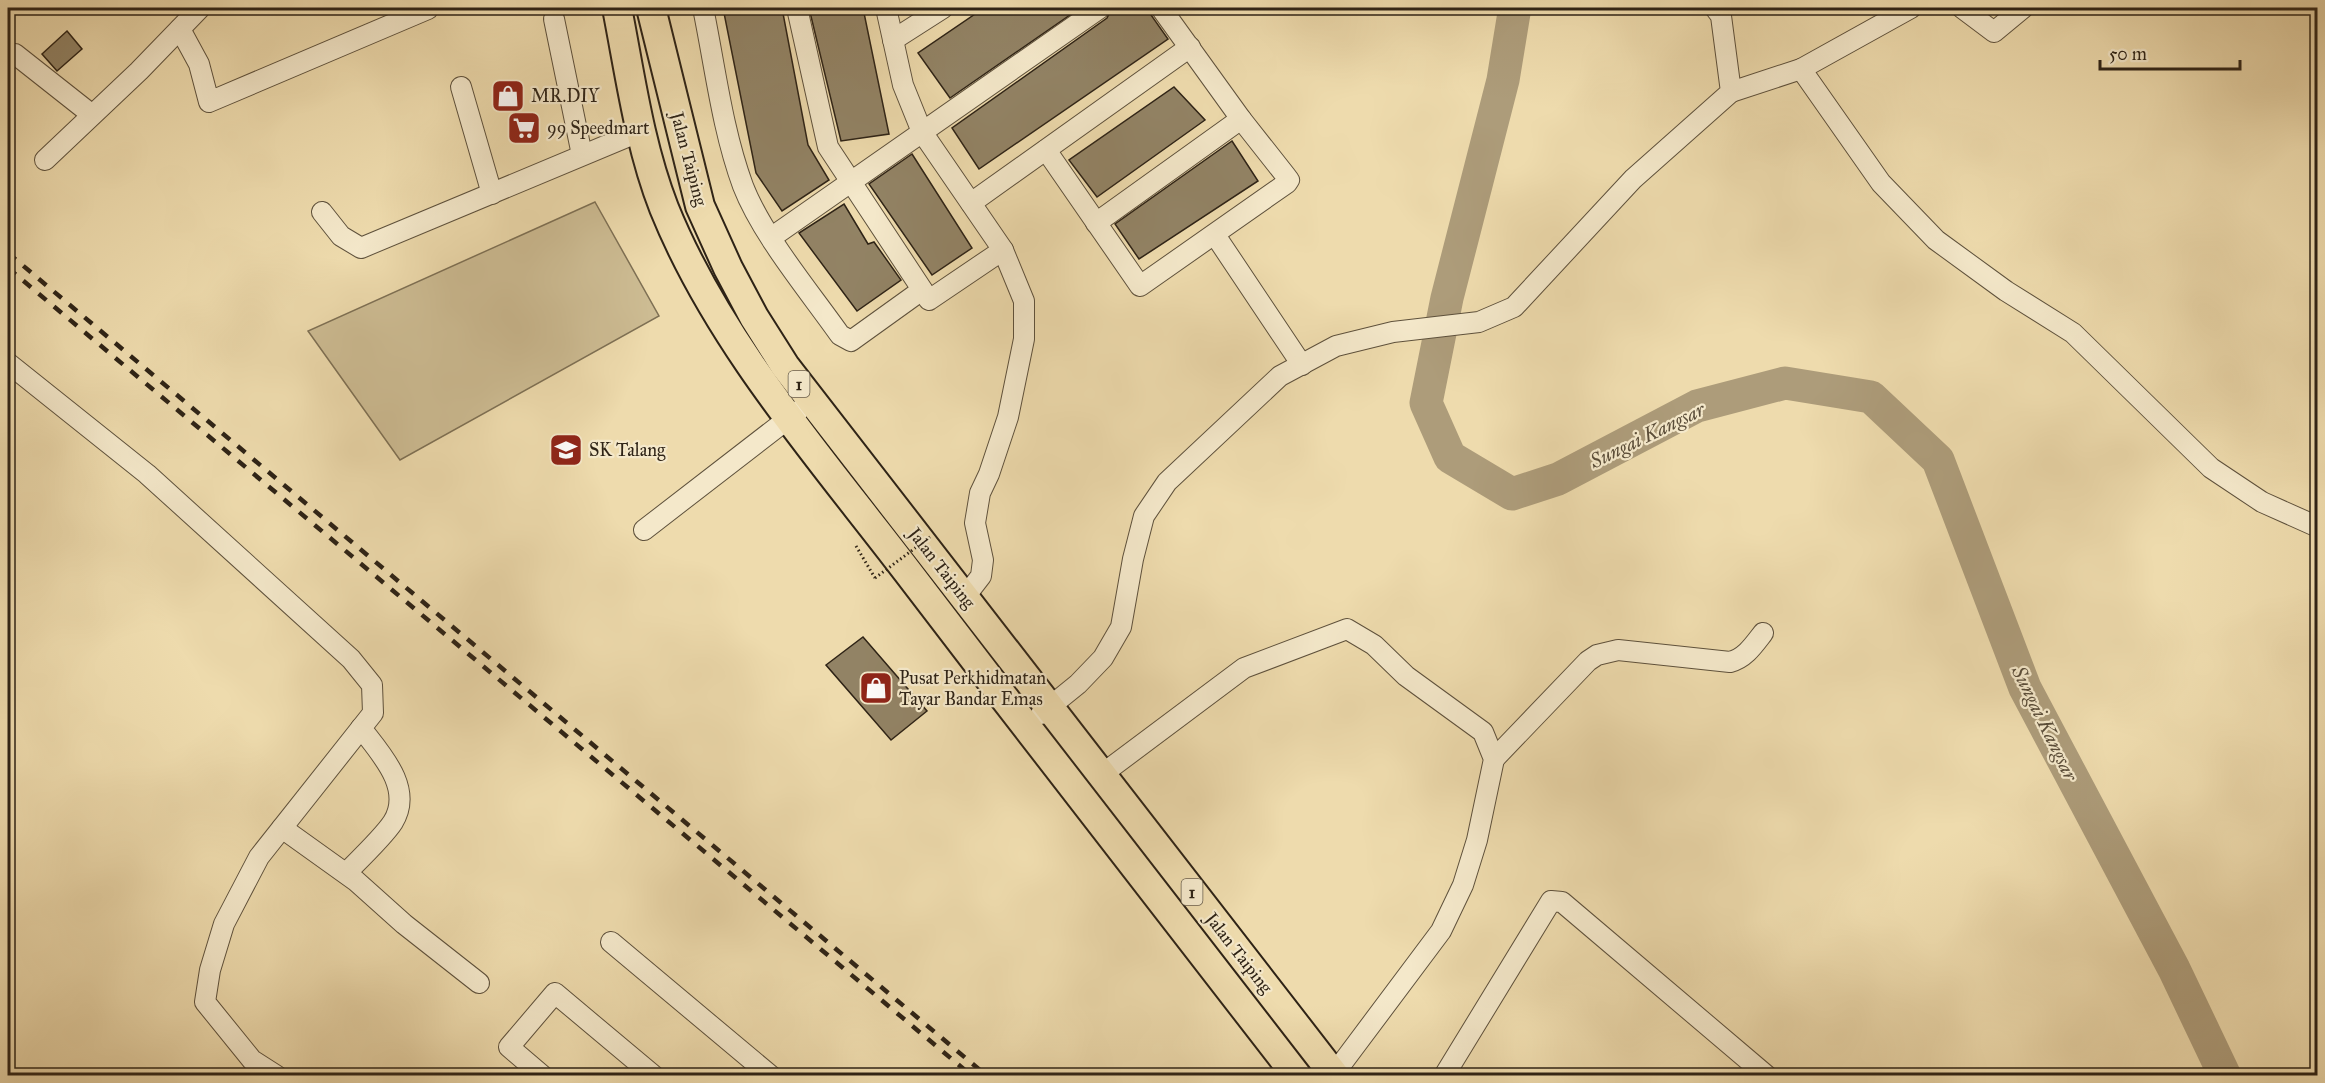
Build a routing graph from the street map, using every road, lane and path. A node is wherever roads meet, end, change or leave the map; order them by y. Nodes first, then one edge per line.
1 (200, 8) edge
2 (617, 8) edge
3 (651, 8) edge
4 (702, 8) edge
5 (797, 8) edge
6 (886, 8) edge
7 (943, 8) edge
8 (1101, 8) edge
9 (1161, 8) edge
10 (1715, 8) edge
11 (1911, 8) edge
12 (1962, 8) edge
13 (2023, 8) edge
14 (428, 9) dead end
15 (554, 19) dead end
16 (180, 29) junction
17 (893, 40) junction
18 (1190, 47) junction
19 (8, 57) edge
20 (1801, 69) junction
21 (461, 87) dead end
22 (1731, 93) junction
23 (91, 114) junction
24 (1241, 119) junction
25 (641, 131) junction
26 (922, 132) junction
27 (1046, 150) junction
28 (582, 155) junction
29 (45, 160) dead end
30 (851, 182) junction
31 (492, 194) junction
32 (971, 203) junction
33 (322, 212) dead end
34 (1096, 223) junction
35 (1215, 235) junction
36 (772, 237) junction
37 (1003, 250) junction
38 (922, 290) junction
39 (8, 363) edge
40 (1302, 365) junction
41 (812, 401) junction
42 (789, 417) junction
43 (2318, 527) edge
44 (644, 530) dead end
45 (930, 537) dead end
46 (853, 541) dead end
47 (964, 598) junction
48 (1763, 633) dead end
49 (1049, 708) junction
50 (1026, 726) junction
51 (361, 728) junction
52 (1494, 759) junction
53 (1101, 776) junction
54 (282, 828) junction
55 (346, 873) junction
56 (610, 942) dead end
57 (479, 982) dead end
58 (1334, 1075) edge
59 (276, 1076) edge
60 (543, 1076) edge
61 (654, 1076) edge
62 (771, 1076) edge
63 (1297, 1076) edge
64 (1444, 1076) edge
65 (1767, 1076) edge

1 - 16 street
2 - 25 highway, Jalan Taiping / 1
3 - 41 highway, Jalan Taiping / 1
4 - 36 street
5 - 30 street
6 - 17 street
7 - 17 street
8 - 26 street
9 - 18 street
10 - 22 street
11 - 20 street
12 - 13 street
14 - 16 street
15 - 28 street
16 - 23 street
17 - 26 street
18 - 24 street
18 - 27 street
19 - 23 street
20 - 22 street
20 - 43 street
21 - 31 street
22 - 40 street
23 - 29 street
24 - 34 street
24 - 35 street
25 - 28 street
25 - 42 highway, Jalan Taiping / 1
26 - 30 street
26 - 32 street
27 - 32 street
27 - 34 street
28 - 31 street
30 - 36 street
30 - 38 street
31 - 33 street
32 - 37 street
34 - 35 street
35 - 40 street
36 - 38 street
37 - 38 street
37 - 47 street
39 - 51 street
40 - 49 street
41 - 42 street
41 - 47 highway, Jalan Taiping / 1
42 - 44 street
42 - 50 highway, Jalan Taiping / 1
45 - 46 path, bridge
47 - 49 highway, Jalan Taiping / 1
48 - 52 street
49 - 50 street
49 - 53 highway, Jalan Taiping / 1
50 - 63 highway, Jalan Taiping / 1
51 - 54 street
51 - 55 street
52 - 53 street
52 - 58 street
53 - 58 highway, Jalan Taiping / 1
54 - 55 street
54 - 59 street
55 - 57 street
56 - 62 street
60 - 61 street
64 - 65 street

